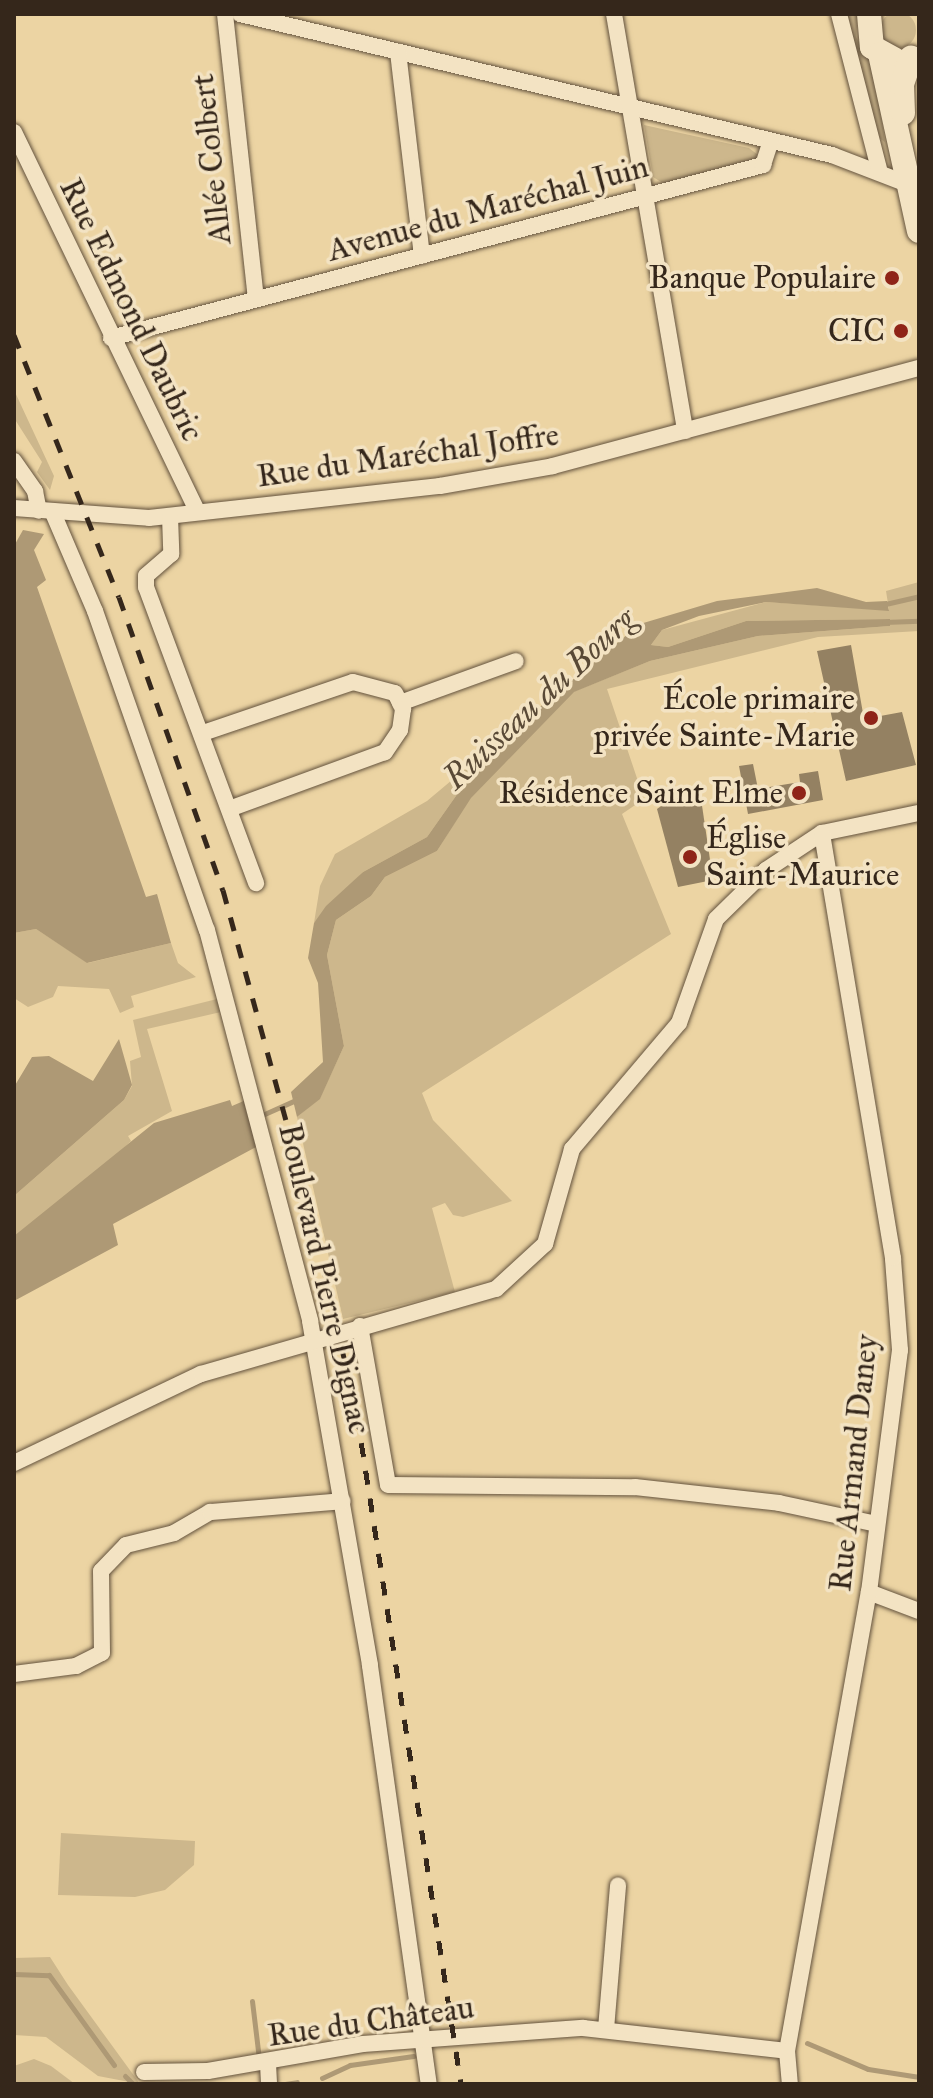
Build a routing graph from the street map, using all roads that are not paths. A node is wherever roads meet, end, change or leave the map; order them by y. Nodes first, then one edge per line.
1 (225, 14) edge
2 (240, 14) edge
3 (614, 14) edge
4 (839, 14) edge
5 (869, 14) edge
6 (398, 52) junction
7 (880, 54) junction
8 (915, 55) edge
9 (631, 108) junction
10 (14, 132) edge
11 (771, 141) junction
12 (879, 158) junction
13 (913, 179) edge
14 (649, 196) junction
15 (919, 231) edge
16 (422, 256) junction
17 (256, 298) junction
18 (111, 338) junction
19 (919, 368) edge
20 (685, 431) junction
21 (14, 461) edge
22 (14, 508) edge
23 (46, 512) junction
24 (198, 512) junction
25 (170, 516) junction
26 (516, 661) dead end
27 (400, 703) junction
28 (203, 733) junction
29 (229, 809) junction
30 (919, 813) edge
31 (822, 833) junction
32 (256, 883) dead end
33 (360, 1326) junction
34 (314, 1338) junction
35 (14, 1463) edge
36 (343, 1501) junction
37 (877, 1524) junction
38 (869, 1592) junction
39 (919, 1611) edge
40 (14, 1674) edge
41 (618, 1886) dead end
42 (606, 2029) junction
43 (424, 2039) junction
44 (787, 2051) junction
45 (268, 2064) junction
46 (144, 2072) dead end
47 (269, 2084) edge
48 (429, 2084) edge
49 (790, 2084) edge

1 - 17 street, Allée Colbert
2 - 6 street
3 - 9 street
4 - 12 street
5 - 7 main road
6 - 9 street
6 - 16 street
7 - 8 main road
7 - 12 main road
8 - 13 main road
9 - 11 street
9 - 14 street
10 - 18 street, Rue Edmond Daubric
11 - 12 street
11 - 14 street, Avenue du Maréchal Juin
12 - 13 main road
13 - 15 main road
14 - 16 street, Avenue du Maréchal Juin
14 - 20 street
16 - 17 street, Avenue du Maréchal Juin
17 - 18 street, Avenue du Maréchal Juin
18 - 24 street, Rue Edmond Daubric
19 - 20 street, Rue du Maréchal Joffre
20 - 24 street, Rue du Maréchal Joffre
21 - 23 street, Boulevard Pierre Dignac
22 - 23 street, Rue du Maréchal Joffre
23 - 25 street, Rue du Maréchal Joffre
23 - 34 street, Boulevard Pierre Dignac
24 - 25 street, Rue du Maréchal Joffre
25 - 28 street
26 - 27 street
27 - 28 street
27 - 29 street
28 - 29 street
29 - 32 street
30 - 31 street
31 - 33 street
31 - 37 street, Rue Armand Daney
33 - 34 street
33 - 37 street
34 - 35 street
34 - 36 street, Boulevard Pierre Dignac
36 - 40 street
36 - 43 street, Boulevard Pierre Dignac
37 - 38 street, Rue Armand Daney
38 - 39 street
38 - 44 street, Rue Armand Daney
41 - 42 street
42 - 43 street, Rue du Château
42 - 44 street, Rue du Château
43 - 45 street, Rue du Château
43 - 48 street, Boulevard Pierre Dignac
44 - 49 street
45 - 46 street, Rue du Château
45 - 47 street

